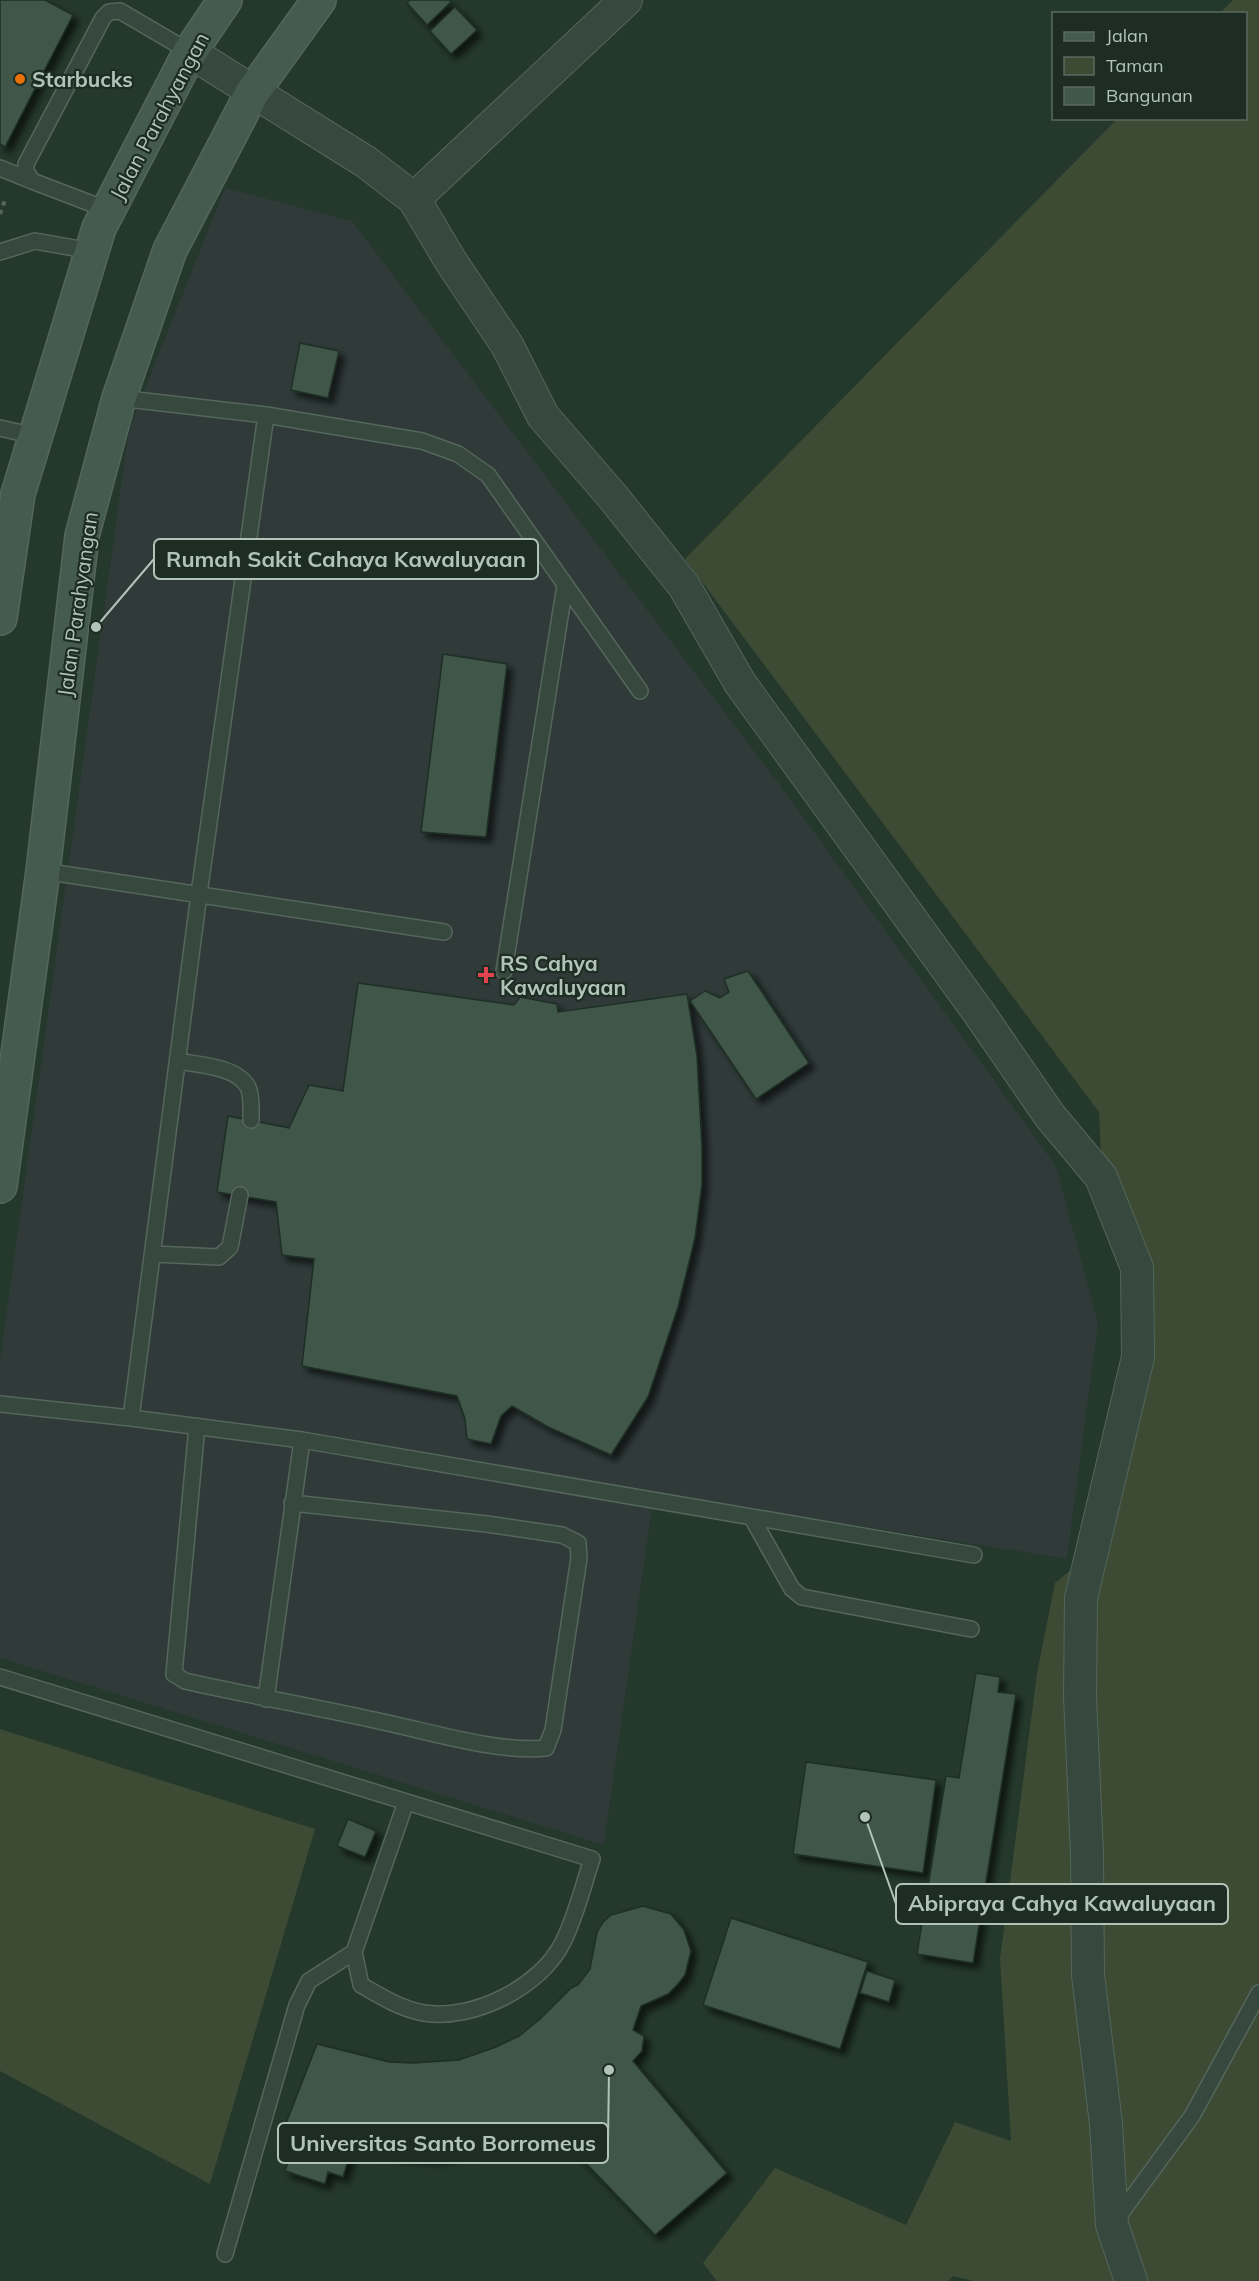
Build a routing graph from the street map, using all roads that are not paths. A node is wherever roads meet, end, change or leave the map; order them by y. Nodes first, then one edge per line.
1 (99, 0) edge
2 (225, 0) edge
3 (319, 0) edge
4 (626, 0) edge
5 (120, 11) junction
6 (190, 52) junction
7 (252, 93) junction
8 (0, 168) edge
9 (32, 181) junction
10 (414, 199) junction
11 (108, 210) junction
12 (92, 251) junction
13 (0, 252) edge
14 (119, 398) junction
15 (266, 415) junction
16 (0, 428) edge
17 (35, 436) junction
18 (9, 494) edge
19 (566, 585) junction
20 (0, 618) edge
21 (640, 691) dead end
22 (43, 871) junction
23 (199, 894) junction
24 (444, 932) dead end
25 (504, 971) dead end
26 (178, 1061) junction
27 (251, 1120) dead end
28 (0, 1186) edge
29 (240, 1195) dead end
30 (153, 1254) junction
31 (0, 1404) edge
32 (131, 1418) junction
33 (197, 1426) junction
34 (302, 1440) junction
35 (292, 1503) junction
36 (752, 1518) junction
37 (974, 1555) dead end
38 (971, 1629) dead end
39 (0, 1677) edge
40 (266, 1699) junction
41 (406, 1802) junction
42 (354, 1952) junction
43 (1259, 1993) edge
44 (1112, 2225) junction
45 (225, 2254) dead end
46 (1131, 2281) edge

1 - 5 lane
2 - 6 main road, Jalan Parahyangan
3 - 7 main road, Jalan Parahyangan
4 - 10 street
5 - 6 lane
5 - 9 lane
6 - 7 street
6 - 11 main road, Jalan Parahyangan
7 - 10 street
7 - 14 main road, Jalan Parahyangan
8 - 9 lane
9 - 11 lane
10 - 44 street
11 - 12 main road, Jalan Parahyangan
12 - 13 lane
12 - 17 main road, Jalan Parahyangan
14 - 15 lane
14 - 22 main road, Jalan Parahyangan
15 - 19 lane
15 - 23 lane
16 - 17 lane
17 - 18 main road, Jalan Parahyangan
18 - 20 main road, Jalan Parahyangan
19 - 21 lane
19 - 25 lane
22 - 23 lane
22 - 28 main road, Jalan Parahyangan
23 - 24 lane
23 - 26 lane
26 - 27 lane
26 - 30 lane
29 - 30 lane
30 - 32 lane
31 - 32 lane
32 - 33 lane
33 - 34 lane
33 - 40 lane
34 - 35 lane
34 - 36 lane
35 - 40 lane
35 - 40 lane
36 - 37 lane
36 - 38 lane
39 - 41 lane
41 - 42 lane
41 - 42 lane
42 - 45 lane
43 - 44 lane
44 - 46 street

